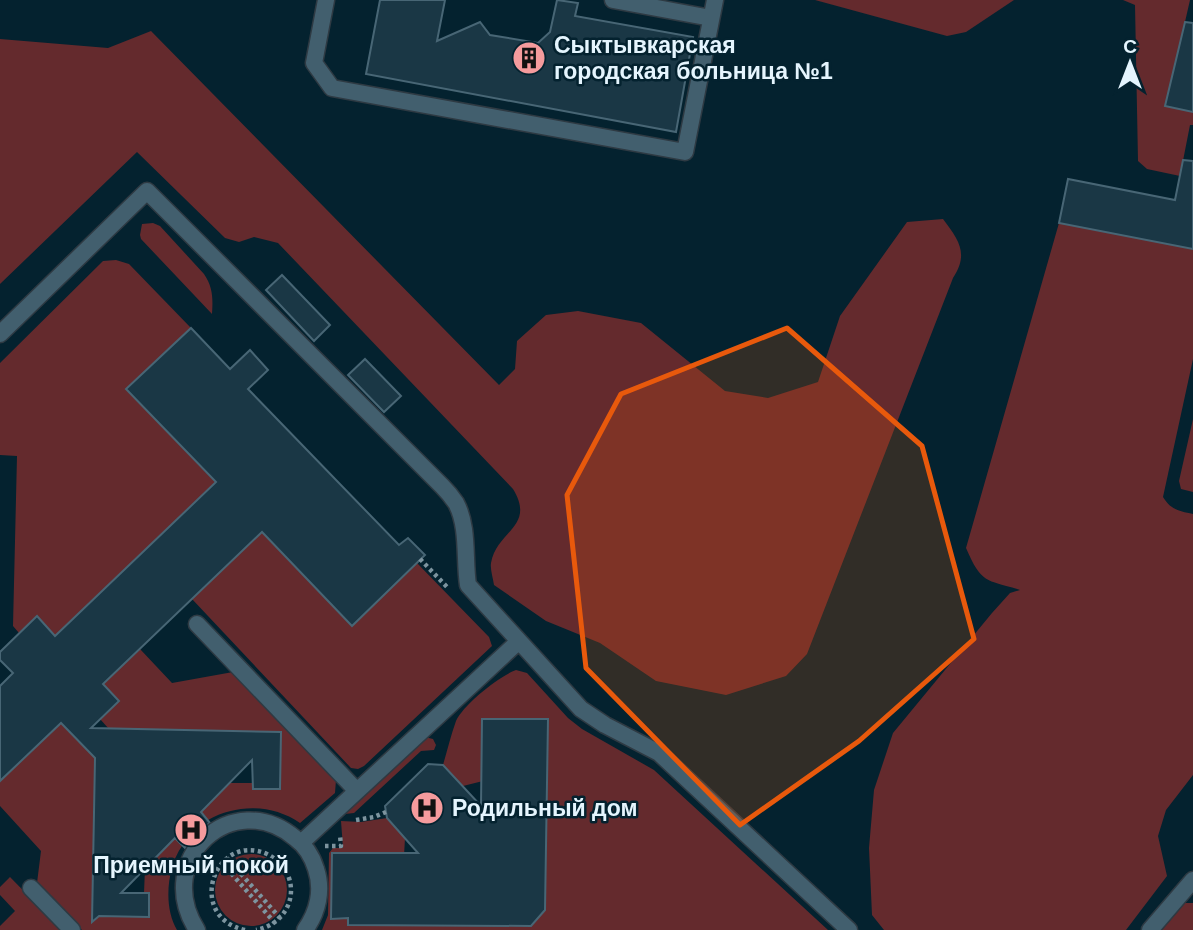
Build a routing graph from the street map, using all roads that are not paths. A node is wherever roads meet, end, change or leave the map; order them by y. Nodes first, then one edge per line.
1 (326, 0) edge
2 (618, 0) edge
3 (715, 0) edge
4 (711, 19) junction
5 (0, 334) edge
6 (197, 624) dead end
7 (519, 641) junction
8 (357, 791) junction
9 (301, 843) junction
10 (1193, 880) edge
11 (31, 888) dead end
12 (72, 930) edge
13 (197, 930) edge
14 (305, 930) edge
15 (849, 930) edge
16 (1150, 930) edge

1 - 4 lane
2 - 4 lane
3 - 4 lane
5 - 7 lane
6 - 8 lane
7 - 8 lane
7 - 15 lane
8 - 9 lane
9 - 13 lane
9 - 14 lane
10 - 16 lane
11 - 12 lane

